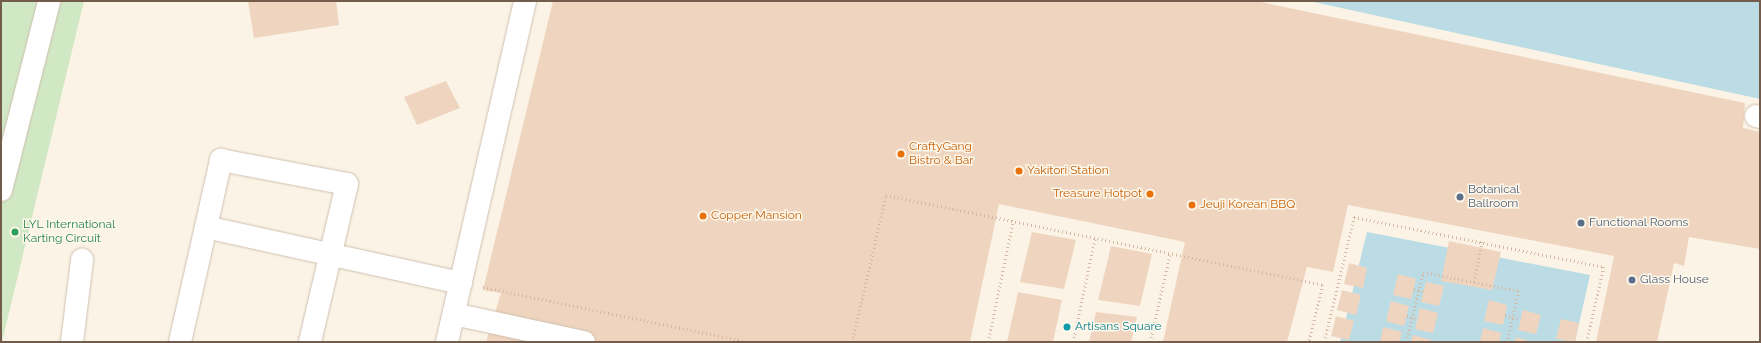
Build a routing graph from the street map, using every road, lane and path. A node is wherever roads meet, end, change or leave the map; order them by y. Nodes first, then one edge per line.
1 (49, 1) edge
2 (525, 1) edge
3 (10, 122) edge
4 (1, 190) edge
5 (1012, 221) junction
6 (206, 227) junction
7 (1095, 238) junction
8 (1482, 242) junction
9 (1170, 253) junction
10 (330, 254) junction
11 (82, 260) dead end
12 (461, 282) junction
13 (1474, 282) junction
14 (1414, 289) dead end
15 (1419, 290) junction
16 (1424, 291) dead end
17 (454, 314) junction
18 (1505, 314) dead end
19 (1407, 316) dead end
20 (1513, 316) junction
21 (1412, 317) junction
22 (1417, 319) dead end
23 (1520, 319) dead end
24 (72, 342) edge
25 (180, 342) edge
26 (310, 342) edge
27 (447, 342) edge
28 (584, 342) edge
29 (749, 342) edge
30 (852, 342) edge
31 (988, 342) edge
32 (1073, 342) edge
33 (1150, 342) edge
34 (1310, 342) edge
35 (1324, 342) edge
36 (1406, 342) edge
37 (1506, 342) edge
38 (1587, 342) edge

1 - 3 lane
2 - 12 lane
3 - 4 lane
5 - 7 path
5 - 30 path
5 - 31 path
6 - 10 lane
6 - 10 lane
6 - 25 lane
7 - 9 path
7 - 32 path
8 - 13 path
8 - 35 path
8 - 38 path
9 - 33 path
9 - 34 path
10 - 12 lane
10 - 26 lane
11 - 24 lane
12 - 17 lane
12 - 29 path
13 - 15 path
13 - 20 path
14 - 15 path
15 - 16 path
15 - 21 path
17 - 27 lane
17 - 28 lane
18 - 20 path
19 - 21 path
20 - 23 path
20 - 37 path
21 - 22 path
21 - 36 path

